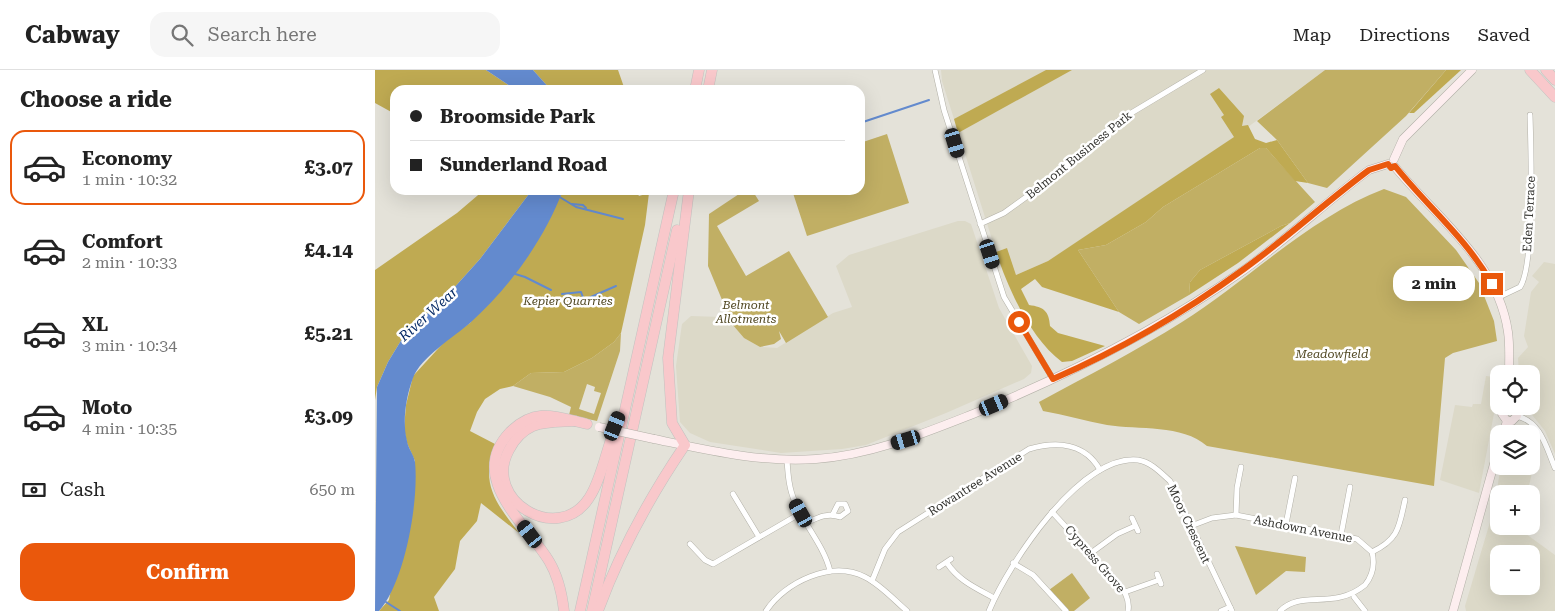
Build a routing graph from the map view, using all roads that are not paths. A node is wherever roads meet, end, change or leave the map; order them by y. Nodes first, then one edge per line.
1 (699, 70) edge
2 (712, 70) edge
3 (935, 70) edge
4 (1203, 70) edge
5 (1472, 70) edge
6 (1530, 70) edge
7 (1546, 70) edge
8 (1555, 80) edge
9 (696, 85) edge
10 (709, 85) edge
11 (1555, 97) edge
12 (1530, 116) dead end
13 (1392, 163) junction
14 (673, 195) edge
15 (686, 195) edge
16 (686, 195) edge
17 (980, 224) junction
18 (1499, 297) junction
19 (1509, 365) edge
20 (1053, 379) junction
21 (628, 394) junction
22 (1503, 415) edge
23 (1517, 416) joint
24 (575, 421) junction
25 (1507, 421) junction
26 (587, 424) joint
27 (1506, 425) edge
28 (685, 445) junction
29 (787, 460) junction
30 (1241, 467) dead end
31 (1555, 468) edge
32 (1100, 470) junction
33 (1491, 475) edge
34 (1295, 478) dead end
35 (1350, 487) dead end
36 (733, 494) dead end
37 (1405, 500) dead end
38 (1052, 512) junction
39 (801, 513) junction
40 (833, 514) dead end
41 (1236, 515) junction
42 (1131, 518) dead end
43 (807, 523) junction
44 (1285, 524) junction
45 (1191, 526) junction
46 (1341, 535) junction
47 (759, 537) junction
48 (691, 544) dead end
49 (1372, 552) junction
50 (1091, 553) junction
51 (1013, 563) junction
52 (939, 568) dead end
53 (830, 572) junction
54 (1159, 580) dead end
55 (872, 581) junction
56 (1125, 592) junction
57 (1354, 597) junction
58 (994, 598) junction
59 (1341, 604) dead end
60 (1324, 606) dead end
61 (1231, 609) edge
62 (565, 611) edge
63 (580, 611) edge
64 (592, 611) edge
65 (598, 611) edge
66 (767, 611) edge
67 (907, 611) edge
68 (989, 611) edge
69 (1067, 611) edge
70 (1128, 611) edge
71 (1221, 611) edge
72 (1280, 611) edge
73 (1365, 611) edge
74 (1453, 611) edge

1 - 9 highway
2 - 10 highway
3 - 17 street
4 - 17 street, Belmont Business Park
5 - 13 street
6 - 11 highway
7 - 8 highway
12 - 18 street, Eden Terrace
13 - 18 street
13 - 20 street
14 - 21 highway
15 - 28 highway
16 - 64 highway
17 - 20 street
18 - 19 street
20 - 29 street
21 - 24 highway
21 - 63 highway
22 - 25 street
23 - 25 street
23 - 31 street
24 - 26 highway
24 - 62 highway
25 - 27 street
26 - 28 street, bridge
28 - 29 street
28 - 65 highway
29 - 39 street
30 - 41 street
32 - 38 street, Moor Crescent
32 - 45 street, Moor Crescent
32 - 55 street, Rowantree Avenue
33 - 74 street
34 - 44 street
35 - 46 street
36 - 47 street
37 - 49 street
38 - 50 street, Cypress Grove
38 - 51 street, Moor Crescent
39 - 43 street
39 - 47 street
40 - 43 street
41 - 44 street, Ashdown Avenue
41 - 45 street, Ashdown Avenue
42 - 50 street
43 - 53 street
44 - 46 street, Ashdown Avenue
45 - 61 street, Moor Crescent
46 - 49 street, Ashdown Avenue
47 - 48 street
49 - 57 street
50 - 56 street, Cypress Grove
51 - 58 street, Moor Crescent
51 - 69 street
52 - 58 street
53 - 55 street
53 - 66 street
54 - 56 street
55 - 67 street
56 - 70 street, Cypress Grove
57 - 59 street
57 - 73 street
58 - 68 street, Moor Crescent
60 - 72 street
61 - 71 street

